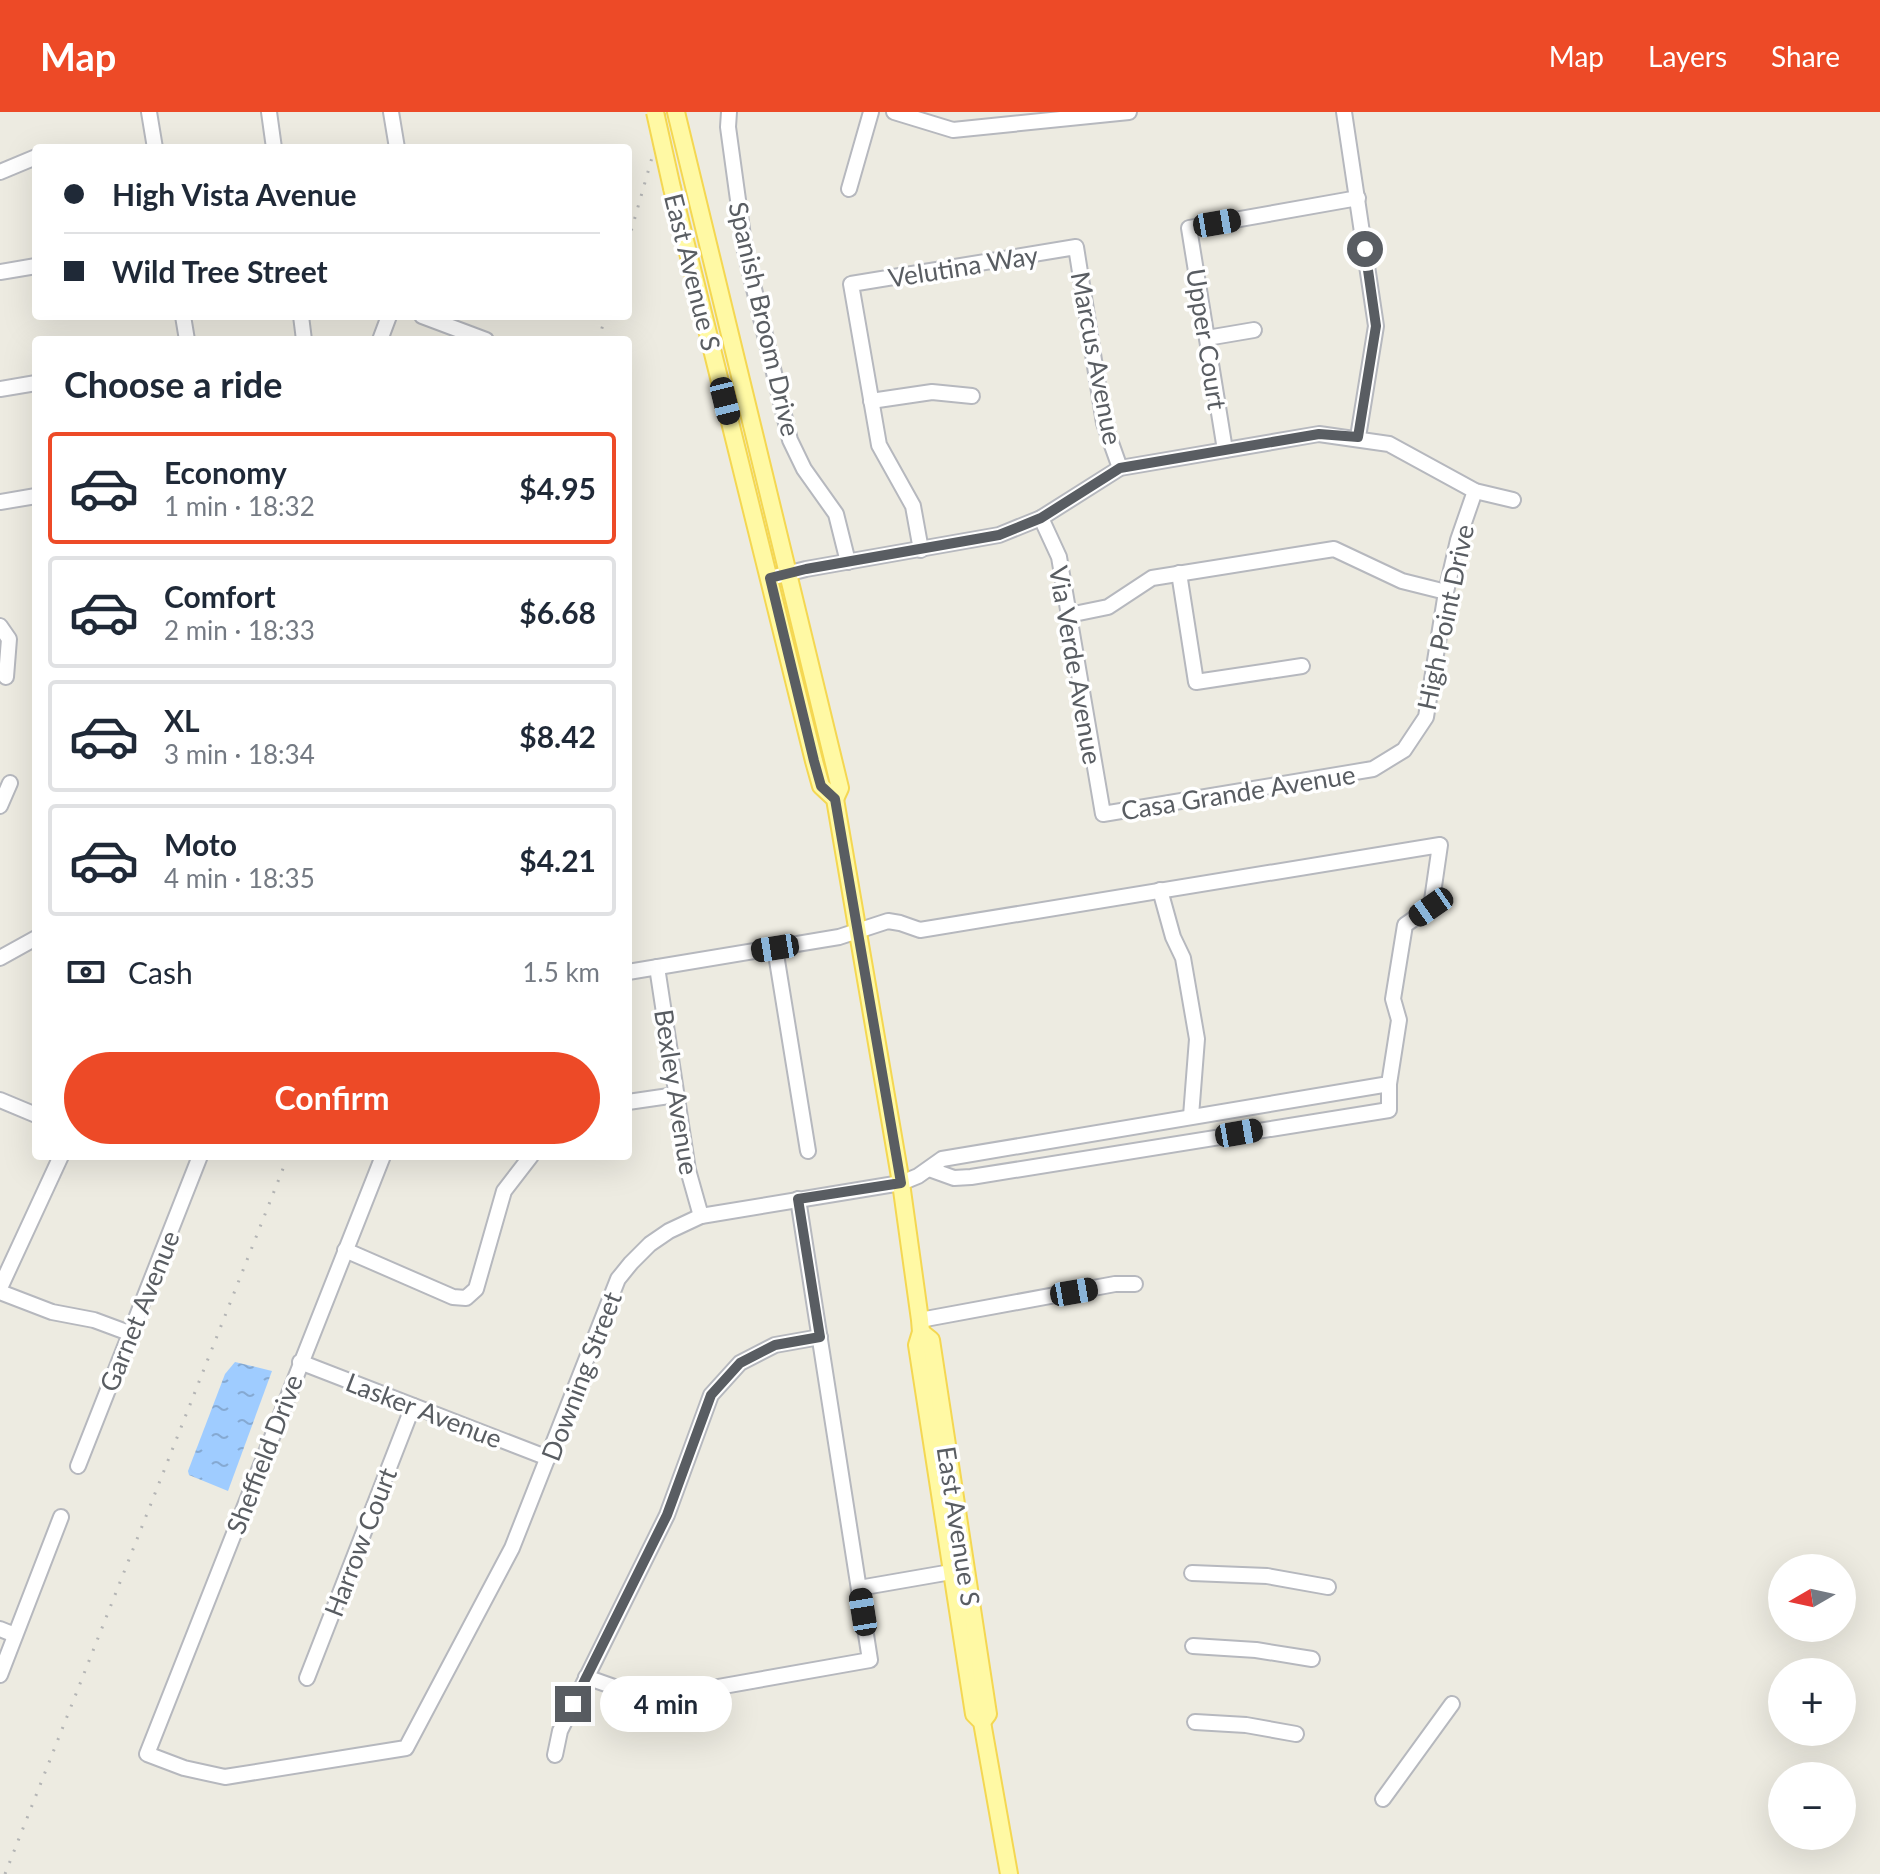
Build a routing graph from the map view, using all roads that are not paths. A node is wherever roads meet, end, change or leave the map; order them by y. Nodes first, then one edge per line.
1 (149, 112) edge
2 (269, 112) edge
3 (391, 112) edge
4 (655, 112) edge
5 (676, 112) edge
6 (729, 112) edge
7 (871, 112) edge
8 (894, 112) edge
9 (1129, 112) edge
10 (1344, 112) edge
11 (1110, 114) edge
12 (154, 144) edge
13 (273, 144) edge
14 (396, 144) edge
15 (32, 159) edge
16 (0, 172) edge
17 (849, 189) dead end
18 (1358, 198) junction
19 (1076, 247) joint
20 (32, 267) edge
21 (0, 272) edge
22 (433, 320) edge
23 (1254, 330) dead end
24 (475, 336) edge
25 (1207, 338) junction
26 (32, 384) edge
27 (0, 389) edge
28 (972, 396) dead end
29 (871, 401) junction
30 (1358, 437) junction
31 (1225, 450) junction
32 (1120, 468) junction
33 (1475, 491) junction
34 (32, 497) edge
35 (1513, 500) dead end
36 (0, 502) edge
37 (1041, 518) junction
38 (921, 550) junction
39 (848, 562) junction
40 (789, 573) junction
41 (1179, 573) junction
42 (770, 578) junction
43 (1446, 592) junction
44 (1069, 615) junction
45 (0, 626) edge
46 (1302, 666) dead end
47 (6, 677) dead end
48 (1373, 769) joint
49 (10, 783) dead end
50 (835, 799) junction
51 (0, 806) edge
52 (1103, 814) joint
53 (1160, 890) junction
54 (859, 930) junction
55 (32, 940) edge
56 (775, 948) junction
57 (0, 958) edge
58 (657, 967) junction
59 (632, 971) edge
60 (1389, 1084) junction
61 (676, 1095) junction
62 (0, 1100) edge
63 (632, 1101) edge
64 (32, 1113) edge
65 (1191, 1116) junction
66 (808, 1151) dead end
67 (59, 1160) edge
68 (198, 1160) edge
69 (381, 1160) edge
70 (528, 1160) edge
71 (929, 1169) junction
72 (901, 1183) junction
73 (798, 1199) junction
74 (701, 1216) junction
75 (345, 1250) junction
76 (1135, 1284) dead end
77 (0, 1290) edge
78 (921, 1326) junction
79 (129, 1333) junction
80 (820, 1337) junction
81 (300, 1362) junction
82 (413, 1406) junction
83 (548, 1458) junction
84 (78, 1466) dead end
85 (61, 1517) dead end
86 (951, 1572) junction
87 (1192, 1573) dead end
88 (1328, 1587) dead end
89 (859, 1588) junction
90 (0, 1629) edge
91 (15, 1635) junction
92 (977, 1640) junction
93 (1193, 1646) dead end
94 (1312, 1659) dead end
95 (0, 1675) edge
96 (586, 1677) junction
97 (307, 1678) dead end
98 (1452, 1704) dead end
99 (982, 1722) junction
100 (1195, 1722) dead end
101 (1296, 1734) dead end
102 (406, 1748) joint
103 (555, 1755) dead end
104 (1383, 1799) dead end
105 (1009, 1874) edge

1 - 12 street
2 - 13 street
3 - 14 street
4 - 42 main road, East Avenue S, bridge
5 - 40 main road, East Avenue S
6 - 39 street, Spanish Broom Drive
7 - 17 street
8 - 11 street
9 - 11 street
10 - 18 street
15 - 16 street
18 - 25 street, Upper Court
18 - 30 street
19 - 29 street, Velutina Way
19 - 32 street, Marcus Avenue
20 - 21 street
22 - 24 street
23 - 25 street
25 - 31 street, Upper Court
26 - 27 street
28 - 29 street
29 - 38 street
30 - 31 street
30 - 33 street
31 - 32 street
32 - 37 street
33 - 35 street
33 - 43 street, High Point Drive
34 - 36 street
37 - 38 street
37 - 44 street, Via Verde Avenue
38 - 39 street
39 - 40 street
40 - 42 street
40 - 50 main road, East Avenue S
41 - 43 street
41 - 44 street
41 - 46 street
42 - 50 main road, East Avenue S
43 - 48 street, High Point Drive
44 - 52 street, Via Verde Avenue
45 - 47 street
48 - 52 street, Casa Grande Avenue
49 - 51 street
50 - 54 main road, East Avenue S
53 - 54 street
53 - 60 street
53 - 65 street
54 - 56 street
54 - 72 main road, East Avenue S
55 - 57 street
56 - 58 street
56 - 66 street
58 - 59 street
58 - 61 street, Bexley Avenue
60 - 65 street, Downing Street
60 - 71 street
61 - 63 street
61 - 74 street, Bexley Avenue
62 - 64 street
65 - 71 street, Downing Street
67 - 77 street
68 - 79 street, Garnet Avenue
69 - 75 street, Sheffield Drive
70 - 75 street
71 - 72 street, Downing Street
72 - 73 street, Downing Street
72 - 78 main road, East Avenue S
73 - 74 street, Downing Street
73 - 80 street
74 - 83 street, Downing Street
75 - 81 street, Sheffield Drive
76 - 78 street
77 - 79 street
78 - 86 main road, East Avenue S
78 - 92 main road, East Avenue S
79 - 84 street, Garnet Avenue
80 - 89 street
80 - 96 street
81 - 82 street, Lasker Avenue
81 - 102 street, Sheffield Drive
82 - 83 street, Lasker Avenue
82 - 97 street, Harrow Court
83 - 102 street, Downing Street
85 - 91 street
86 - 89 street
86 - 92 street
86 - 99 main road, East Avenue S
87 - 88 street
89 - 96 street
90 - 91 street
91 - 95 street
92 - 99 main road, East Avenue S
93 - 94 street
96 - 103 street
98 - 104 street
99 - 105 main road, East Avenue S
100 - 101 street

